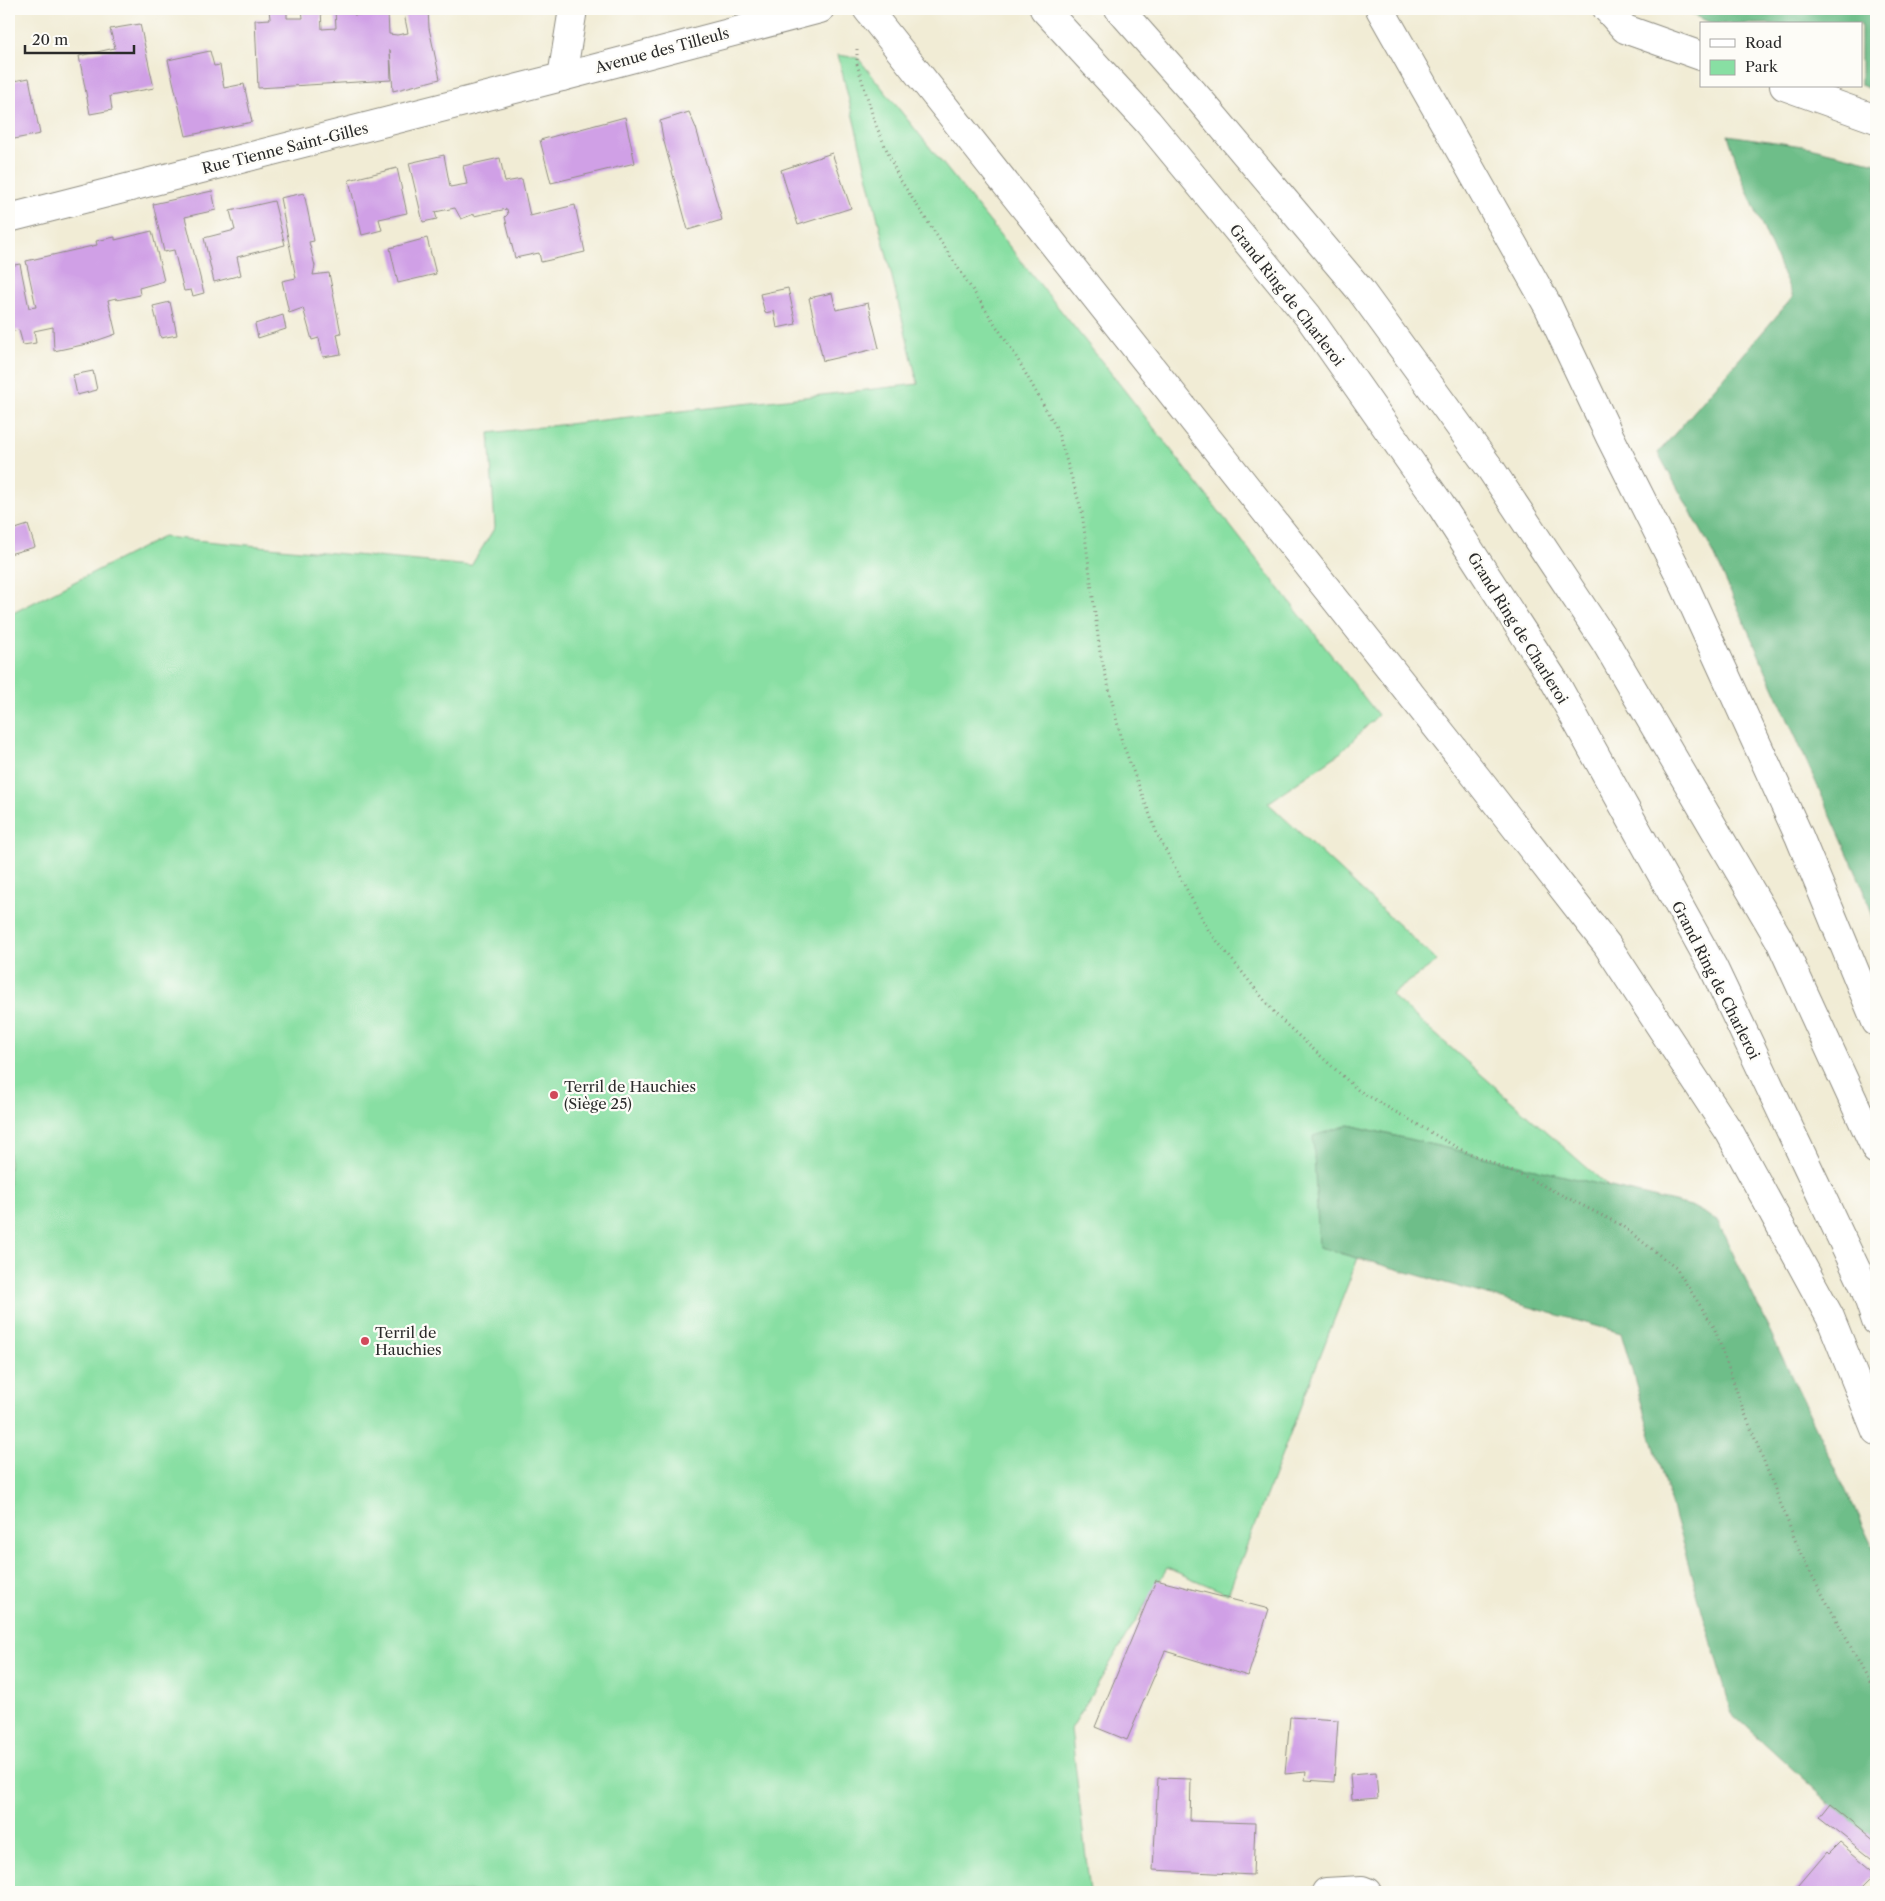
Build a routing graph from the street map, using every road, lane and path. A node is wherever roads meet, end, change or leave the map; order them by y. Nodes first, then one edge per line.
1 (572, 9) edge
2 (820, 9) edge
3 (867, 9) edge
4 (1044, 9) edge
5 (1119, 9) edge
6 (1380, 9) edge
7 (1607, 9) edge
8 (857, 46) dead end
9 (1700, 56) edge
10 (562, 77) junction
11 (1790, 88) edge
12 (1876, 119) edge
13 (9, 218) edge
14 (1876, 1022) edge
15 (1876, 1150) edge
16 (1876, 1321) edge
17 (1876, 1431) edge
18 (1876, 1693) edge
19 (1326, 1892) edge
20 (1367, 1892) edge

1 - 10 main road
2 - 10 main road, Avenue des Tilleuls
3 - 17 main road
4 - 16 main road, Grand Ring de Charleroi
5 - 15 main road
6 - 14 main road
7 - 9 main road
8 - 18 path
10 - 13 main road, Rue Tienne Saint-Gilles
11 - 12 main road
19 - 20 main road

